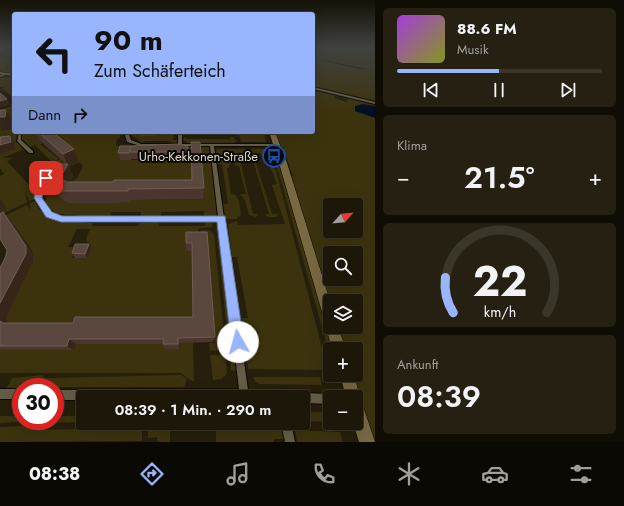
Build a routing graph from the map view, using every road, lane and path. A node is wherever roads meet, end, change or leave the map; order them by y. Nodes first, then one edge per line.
1 (0, 73) edge
2 (5, 74) junction
3 (12, 75) edge
4 (0, 76) edge
5 (315, 88) edge
6 (375, 103) edge
7 (20, 134) dead end
8 (127, 134) edge
9 (180, 134) edge
10 (273, 134) edge
11 (180, 145) junction
12 (212, 145) junction
13 (277, 145) junction
14 (31, 152) dead end
15 (50, 171) edge
16 (222, 219) junction
17 (323, 296) edge
18 (243, 390) edge
19 (0, 394) edge
20 (12, 394) edge
21 (64, 395) edge
22 (76, 395) edge
23 (310, 398) edge
24 (323, 399) edge
25 (363, 429) edge
26 (287, 430) edge
27 (290, 442) edge
28 (367, 442) edge

1 - 2 street
2 - 3 street
2 - 4 street
5 - 6 street
7 - 14 street
8 - 11 street
9 - 11 street
10 - 13 street
11 - 12 street
12 - 13 street
12 - 16 street
13 - 17 street
15 - 16 street
16 - 18 street
19 - 20 street
21 - 22 street
23 - 24 street
25 - 28 street
26 - 27 street

